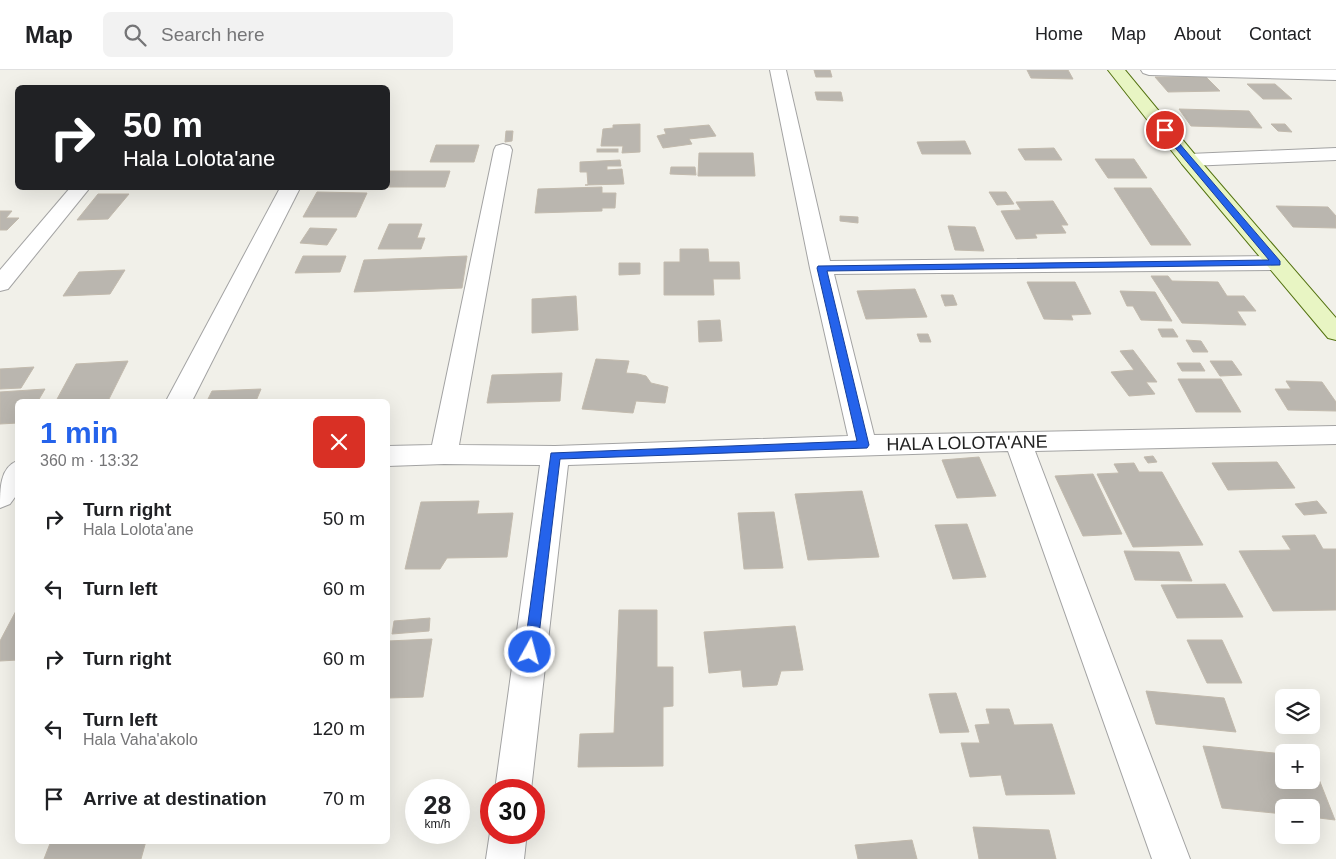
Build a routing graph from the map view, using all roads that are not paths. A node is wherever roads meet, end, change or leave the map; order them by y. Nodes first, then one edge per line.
1 (778, 70) edge
2 (1116, 70) edge
3 (1149, 70) edge
4 (1336, 75) edge
5 (503, 150) dead end
6 (1336, 154) edge
7 (1189, 160) junction
8 (78, 190) dead end
9 (289, 190) edge
10 (1276, 263) junction
11 (821, 268) junction
12 (0, 284) edge
13 (1336, 333) edge
14 (180, 399) edge
15 (1336, 435) edge
16 (1018, 442) junction
17 (863, 445) junction
18 (444, 454) junction
19 (390, 456) edge
20 (554, 456) junction
21 (0, 471) edge
22 (15, 471) edge
23 (15, 474) edge
24 (0, 497) edge
25 (514, 779) edge
26 (507, 844) edge
27 (505, 859) edge
28 (1171, 859) edge

1 - 11 street
2 - 7 main road
3 - 4 street
5 - 18 street
6 - 7 street
7 - 10 main road
8 - 12 street
9 - 14 street
10 - 11 street
10 - 13 main road
11 - 17 street
15 - 16 street, HALA LOLOTA'ANE
16 - 17 street, HALA LOLOTA'ANE
16 - 28 street
17 - 20 street, HALA LOLOTA'ANE
18 - 19 street, HALA LOLOTA'ANE
18 - 20 street, HALA LOLOTA'ANE
20 - 25 street
21 - 22 street
23 - 24 street
26 - 27 street

